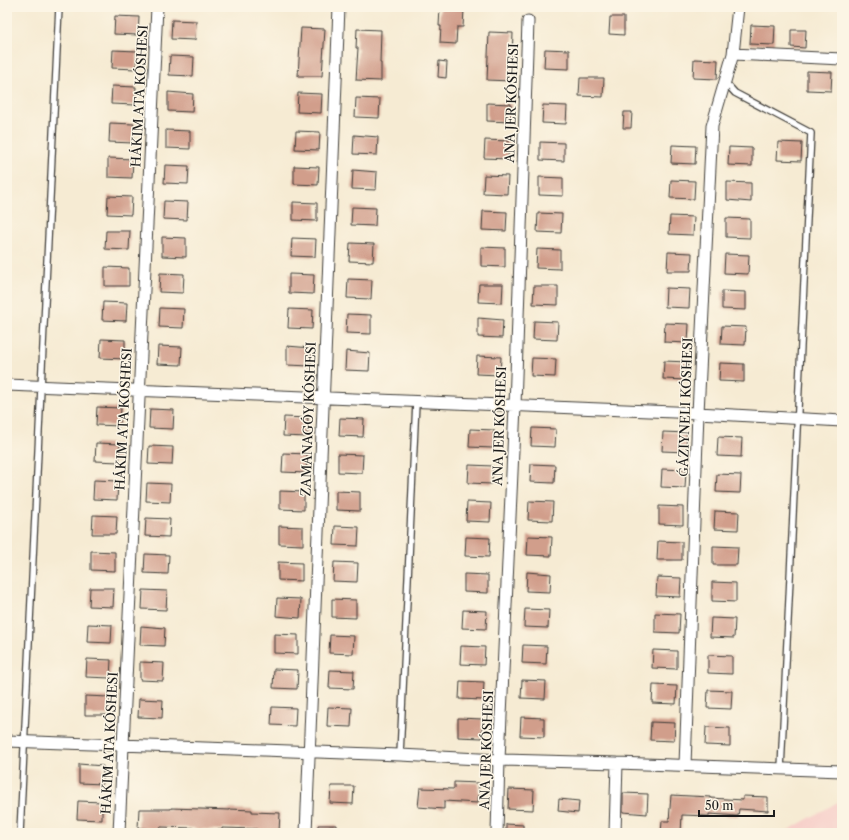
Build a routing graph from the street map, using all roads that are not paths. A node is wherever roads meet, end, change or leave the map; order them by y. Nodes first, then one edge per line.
1 (59, 7) edge
2 (157, 7) edge
3 (339, 7) edge
4 (738, 7) edge
5 (528, 21) dead end
6 (733, 54) junction
7 (842, 59) edge
8 (724, 82) junction
9 (7, 385) edge
10 (41, 386) junction
11 (139, 390) junction
12 (323, 398) junction
13 (416, 402) junction
14 (514, 406) junction
15 (698, 413) junction
16 (797, 419) junction
17 (842, 421) edge
18 (7, 741) edge
19 (25, 741) junction
20 (122, 745) junction
21 (310, 752) junction
22 (400, 755) junction
23 (499, 760) junction
24 (617, 763) junction
25 (685, 765) junction
26 (781, 769) junction
27 (842, 771) edge
28 (20, 833) edge
29 (119, 833) edge
30 (306, 833) edge
31 (497, 833) edge
32 (615, 833) edge

1 - 10 lane
2 - 11 street, HÁKIM ATA KÓSHESI
3 - 12 street, ZAMANAGÓY KÓSHESI
4 - 6 street, ǴÁZIYNELI KÓSHESI
5 - 14 street, ANA JER KÓSHESI
6 - 7 street
6 - 8 street, ǴÁZIYNELI KÓSHESI
8 - 15 street, ǴÁZIYNELI KÓSHESI
8 - 16 lane
9 - 10 street
10 - 11 street
10 - 19 lane
11 - 12 street
11 - 20 street, HÁKIM ATA KÓSHESI
12 - 13 street
12 - 21 street, ZAMANAGÓY KÓSHESI
13 - 14 street
13 - 22 lane
14 - 15 street
14 - 23 street, ANA JER KÓSHESI
15 - 16 street
15 - 25 street, ǴÁZIYNELI KÓSHESI
16 - 17 street
16 - 26 lane
18 - 19 street
19 - 20 street
19 - 28 lane
20 - 21 street
20 - 29 street, HÁKIM ATA KÓSHESI
21 - 22 street
21 - 30 street, ZAMANAGÓY KÓSHESI
22 - 23 street
23 - 24 street
23 - 31 street, ANA JER KÓSHESI
24 - 25 street
24 - 32 street
25 - 26 street
26 - 27 street

